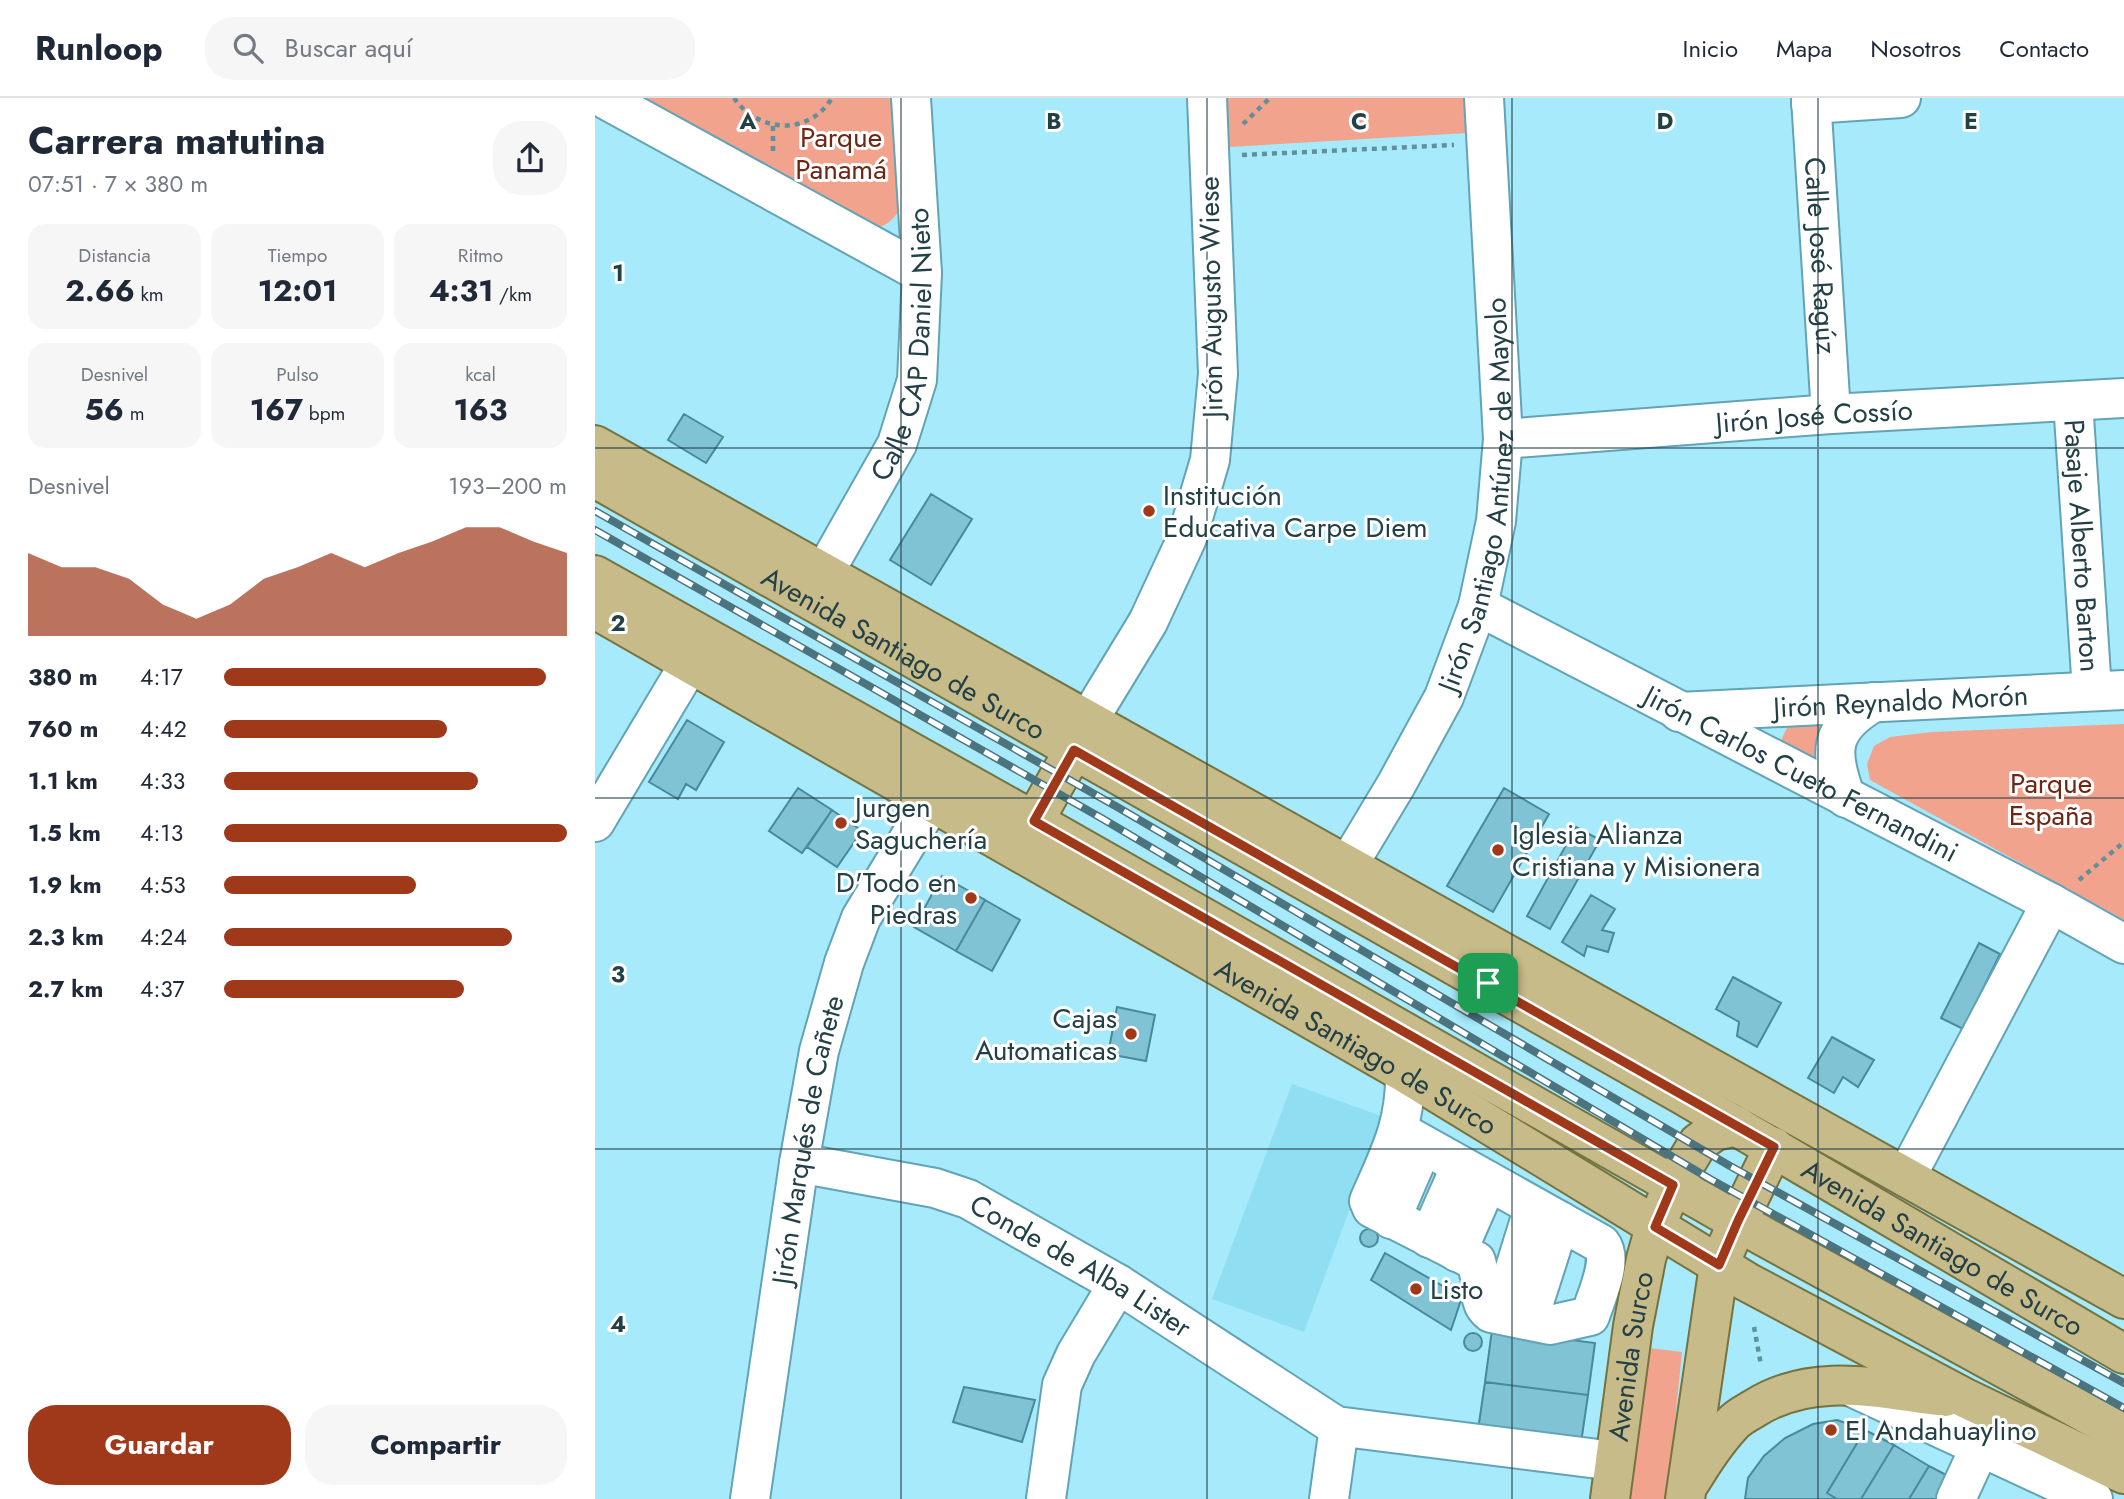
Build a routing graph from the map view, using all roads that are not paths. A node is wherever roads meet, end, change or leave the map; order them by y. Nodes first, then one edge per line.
1 (603, 98) edge
2 (911, 98) edge
3 (1207, 98) edge
4 (1484, 98) edge
5 (1901, 98) edge
6 (1811, 101) edge
7 (922, 273) junction
8 (2124, 398) edge
9 (2073, 401) junction
10 (1831, 414) junction
11 (1503, 439) junction
12 (595, 445) edge
13 (595, 478) edge
14 (824, 573) junction
15 (595, 575) edge
16 (1478, 606) junction
17 (595, 610) edge
18 (690, 663) junction
19 (2108, 690) edge
20 (1874, 702) junction
21 (1679, 712) junction
22 (1082, 735) junction
23 (1846, 798) junction
24 (932, 801) junction
25 (1034, 821) junction
26 (595, 822) edge
27 (1348, 864) junction
28 (2064, 892) junction
29 (1409, 898) junction
30 (2124, 944) edge
31 (1488, 983) junction
32 (1405, 1073) junction
33 (1737, 1126) junction
34 (1411, 1138) junction
35 (1774, 1147) junction
36 (799, 1163) junction
37 (1475, 1174) junction
38 (1906, 1177) junction
39 (1673, 1185) junction
40 (1616, 1204) junction
41 (1738, 1221) junction
42 (1573, 1232) junction
43 (1650, 1243) junction
44 (1443, 1245) junction
45 (1719, 1265) junction
46 (1118, 1284) junction
47 (1508, 1292) junction
48 (2124, 1300) edge
49 (1590, 1316) junction
50 (1633, 1326) junction
51 (2124, 1354) edge
52 (1848, 1385) junction
53 (1967, 1399) junction
54 (1337, 1428) junction
55 (2124, 1434) edge
56 (1992, 1452) junction
57 (1614, 1461) junction
58 (2124, 1474) edge
59 (1685, 1494) edge
60 (750, 1499) edge
61 (1046, 1499) edge
62 (1329, 1499) edge
63 (1610, 1499) edge
64 (1956, 1499) edge
65 (1982, 1499) edge
66 (2093, 1499) edge

1 - 7 street
2 - 7 street, Calle CAP Daniel Nieto
3 - 22 street, Jirón Augusto Wiese
4 - 11 street, Jirón Santiago Antúnez de Mayolo
5 - 6 street
6 - 10 street, Calle José Ragúz
7 - 14 street, Calle CAP Daniel Nieto
8 - 9 street, Jirón José Cossío
9 - 10 street, Jirón José Cossío
9 - 19 street, Pasaje Alberto Barton
10 - 11 street, Jirón José Cossío
11 - 16 street, Jirón Santiago Antúnez de Mayolo
12 - 14 main road, Avenida Santiago de Surco
13 - 22 main road, Avenida Santiago de Surco
14 - 22 main road, Avenida Santiago de Surco
15 - 25 main road, Avenida Santiago de Surco
16 - 21 street, Jirón Carlos Cueto Fernandini
16 - 27 street, Jirón Santiago Antúnez de Mayolo
17 - 18 main road, Avenida Santiago de Surco
18 - 24 main road, Avenida Santiago de Surco
18 - 26 street
19 - 20 street, Jirón Reynaldo Morón
20 - 21 street, Jirón Reynaldo Morón
20 - 23 street
21 - 23 street, Jirón Carlos Cueto Fernandini
22 - 25 main road
22 - 27 main road, Avenida Santiago de Surco
22 - 31 main road, Avenida Santiago de Surco
23 - 28 street, Jirón Carlos Cueto Fernandini
24 - 32 main road, Avenida Santiago de Surco
24 - 36 street, Jirón Marqués de Cañete
25 - 39 main road, Avenida Santiago de Surco
27 - 29 main road, Avenida Santiago de Surco
28 - 30 street, Jirón Carlos Cueto Fernandini
28 - 38 street
29 - 31 main road
29 - 38 main road, Avenida Santiago de Surco
31 - 33 main road, Avenida Santiago de Surco
32 - 34 street
32 - 40 main road, Avenida Santiago de Surco
33 - 35 main road, Avenida Santiago de Surco
33 - 39 main road, Avenida Surco
34 - 37 street
34 - 44 street
35 - 41 main road
35 - 51 main road, Avenida Santiago de Surco
36 - 46 street, Conde de Alba Lister
36 - 60 street, Jirón Marqués de Cañete
37 - 42 street
37 - 44 street
38 - 48 main road, Avenida Santiago de Surco
39 - 41 main road, Avenida Santiago de Surco
39 - 43 main road, Avenida Surco
40 - 42 street
40 - 43 main road, Avenida Santiago de Surco
41 - 45 main road
41 - 55 main road, Avenida Santiago de Surco
42 - 43 street
42 - 47 street
42 - 49 street
43 - 45 main road, Avenida Santiago de Surco
43 - 50 main road, Avenida Surco
44 - 47 street
45 - 53 main road, Avenida Santiago de Surco
45 - 59 main road
46 - 54 street, Conde de Alba Lister
46 - 61 street
47 - 49 street
47 - 49 street
49 - 50 street
50 - 57 main road, Avenida Surco
52 - 53 main road
52 - 56 street
52 - 59 main road
53 - 58 main road, Avenida Santiago de Surco
54 - 57 street
54 - 62 street
56 - 64 street
56 - 65 street
56 - 66 street
57 - 63 main road, Avenida Surco

